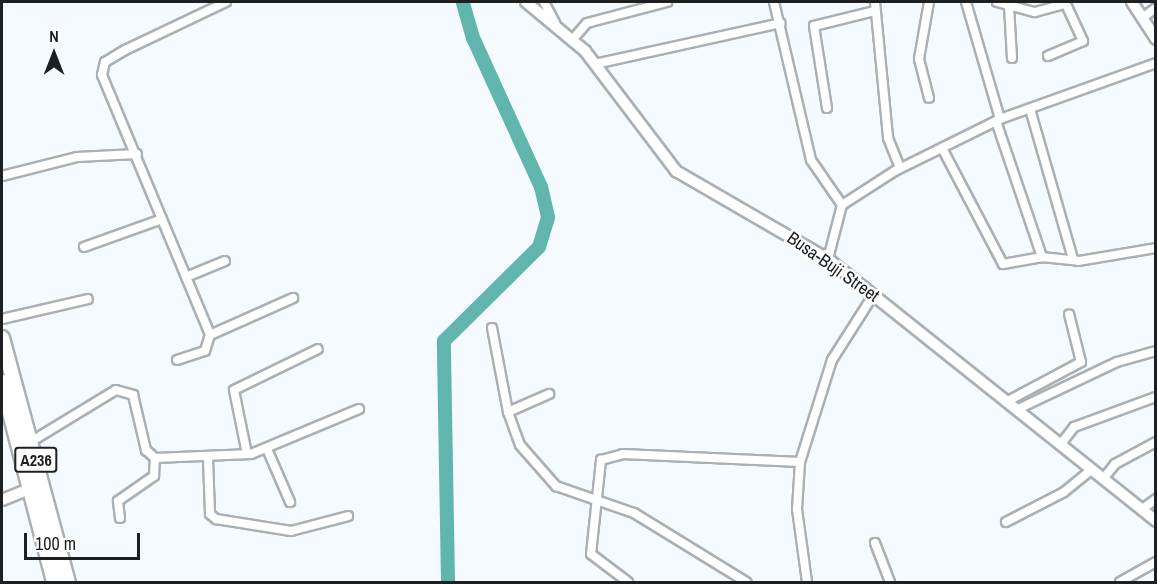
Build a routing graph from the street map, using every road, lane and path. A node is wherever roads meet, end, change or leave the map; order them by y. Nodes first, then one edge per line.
1 (226, 2) edge
2 (526, 2) edge
3 (544, 2) edge
4 (667, 2) edge
5 (774, 2) edge
6 (929, 2) edge
7 (966, 2) edge
8 (997, 2) edge
9 (1065, 2) edge
10 (1132, 2) edge
11 (875, 6) edge
12 (1009, 6) junction
13 (1155, 8) edge
14 (1142, 18) junction
15 (781, 23) junction
16 (555, 24) junction
17 (573, 39) junction
18 (1155, 39) edge
19 (1048, 56) dead end
20 (1012, 58) dead end
21 (1155, 63) edge
22 (595, 64) junction
23 (929, 98) dead end
24 (827, 108) dead end
25 (1030, 109) junction
26 (998, 120) junction
27 (942, 148) junction
28 (137, 154) junction
29 (900, 168) junction
30 (2, 176) edge
31 (842, 205) junction
32 (162, 219) junction
33 (84, 247) dead end
34 (1155, 248) edge
35 (1042, 256) junction
36 (828, 259) junction
37 (1073, 259) junction
38 (225, 261) dead end
39 (186, 277) junction
40 (874, 294) junction
41 (293, 298) dead end
42 (88, 299) dead end
43 (1069, 314) dead end
44 (2, 319) edge
45 (492, 328) dead end
46 (210, 335) junction
47 (2, 338) edge
48 (318, 349) dead end
49 (1155, 351) edge
50 (177, 360) dead end
51 (2, 382) edge
52 (549, 394) dead end
53 (1155, 397) edge
54 (1006, 402) junction
55 (359, 409) dead end
56 (1016, 410) junction
57 (508, 412) junction
58 (32, 441) junction
59 (1155, 442) edge
60 (1060, 445) junction
61 (267, 449) junction
62 (247, 454) junction
63 (155, 458) junction
64 (208, 459) junction
65 (800, 462) junction
66 (1091, 470) junction
67 (1103, 479) junction
68 (30, 488) junction
69 (1155, 499) edge
70 (2, 500) edge
71 (597, 501) junction
72 (290, 502) dead end
73 (1141, 510) junction
74 (348, 516) dead end
75 (120, 518) dead end
76 (1155, 521) edge
77 (1006, 522) dead end
78 (876, 543) dead end
79 (1155, 562) edge
80 (54, 582) edge
81 (69, 582) edge
82 (628, 582) edge
83 (746, 582) edge
84 (807, 582) edge
85 (890, 582) edge
86 (1120, 582) edge

1 - 28 street
2 - 16 street, Busa-Buji Street
3 - 16 street
4 - 17 street
5 - 15 street
6 - 23 street
7 - 26 street
8 - 12 street
9 - 12 street
9 - 19 street
10 - 14 street
11 - 24 street
11 - 29 street
12 - 20 street
13 - 14 street
14 - 18 street
15 - 22 street
15 - 31 street
16 - 17 street, Busa-Buji Street
17 - 22 street, Busa-Buji Street
21 - 25 street
22 - 36 street, Busa-Buji Street
25 - 26 street
25 - 37 street
26 - 27 street
26 - 35 street
27 - 29 street
27 - 35 street
28 - 30 street
28 - 32 street
29 - 31 street
31 - 36 street
32 - 33 street
32 - 39 street
34 - 37 street
35 - 37 street
36 - 40 street, Busa-Buji Street
38 - 39 street
39 - 46 street
40 - 54 street, Busa-Buji Street
40 - 65 street
41 - 46 street
42 - 44 street
43 - 54 street
45 - 57 street
46 - 50 street
47 - 58 highway, A236
48 - 62 street
49 - 56 street
51 - 68 highway, A236
52 - 57 street
53 - 60 street
54 - 56 street, Busa-Buji Street
55 - 61 street
56 - 60 street, Busa-Buji Street
57 - 71 street
58 - 63 street
58 - 81 highway, A236
59 - 67 street
60 - 66 street, Busa-Buji Street
61 - 62 street
61 - 72 street
62 - 64 street
63 - 64 street
63 - 75 street
64 - 74 street
65 - 71 street
65 - 84 street
66 - 67 street, Busa-Buji Street
66 - 77 street
67 - 73 street, Busa-Buji Street
68 - 70 street
68 - 80 highway, A236
69 - 73 street
71 - 82 street
71 - 83 street
73 - 76 street, Busa-Buji Street
78 - 85 street
79 - 86 street

